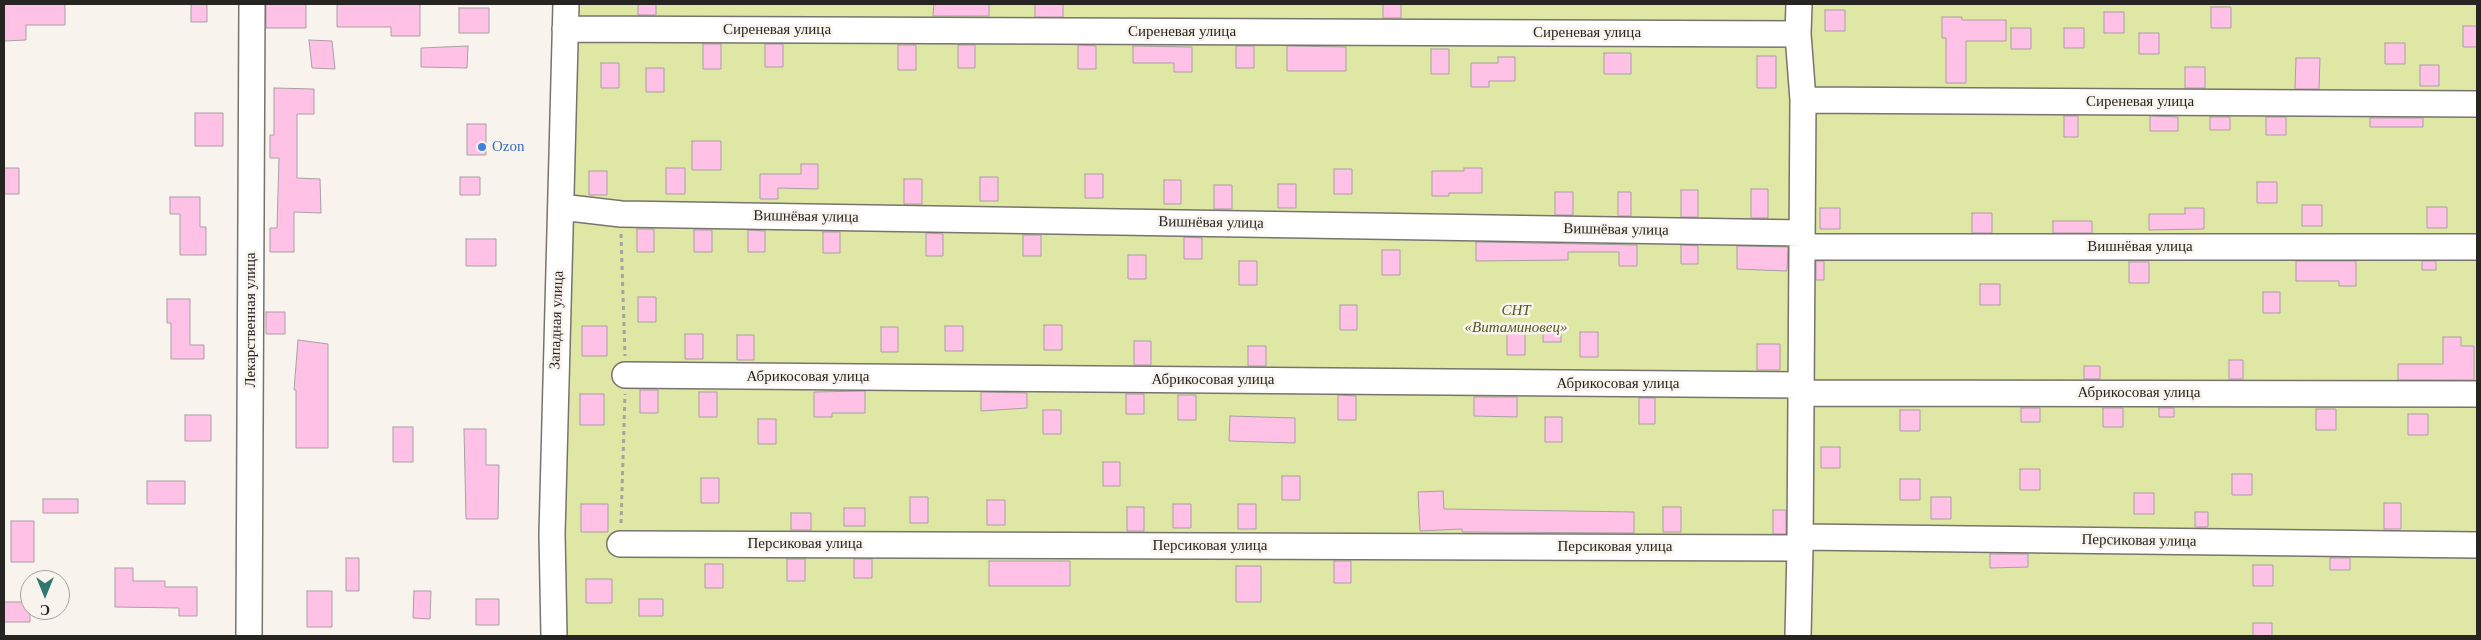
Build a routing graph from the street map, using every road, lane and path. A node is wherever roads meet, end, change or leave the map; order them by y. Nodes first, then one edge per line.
1 (252, 4) edge
2 (566, 4) edge
3 (1800, 4) edge
4 (565, 29) junction
5 (1798, 34) junction
6 (1803, 100) junction
7 (2477, 104) edge
8 (561, 207) junction
9 (1802, 240) junction
10 (2477, 247) edge
11 (625, 375) dead end
12 (1800, 389) junction
13 (2477, 394) edge
14 (1800, 542) junction
15 (620, 544) dead end
16 (2477, 544) edge
17 (249, 636) edge
18 (554, 636) edge
19 (1798, 636) edge

1 - 17 street, Лекарственная улица
2 - 4 street, Западная улица
3 - 5 street
4 - 5 street, Сиреневая улица
4 - 8 street, Западная улица
5 - 6 street
6 - 7 street, Сиреневая улица
6 - 9 street
8 - 9 street, Вишнёвая улица
8 - 18 street, Западная улица
9 - 10 street, Вишнёвая улица
9 - 12 street
11 - 12 street, Абрикосовая улица
12 - 13 street, Абрикосовая улица
12 - 14 street
14 - 15 street, Персиковая улица
14 - 16 street, Персиковая улица
14 - 19 street

